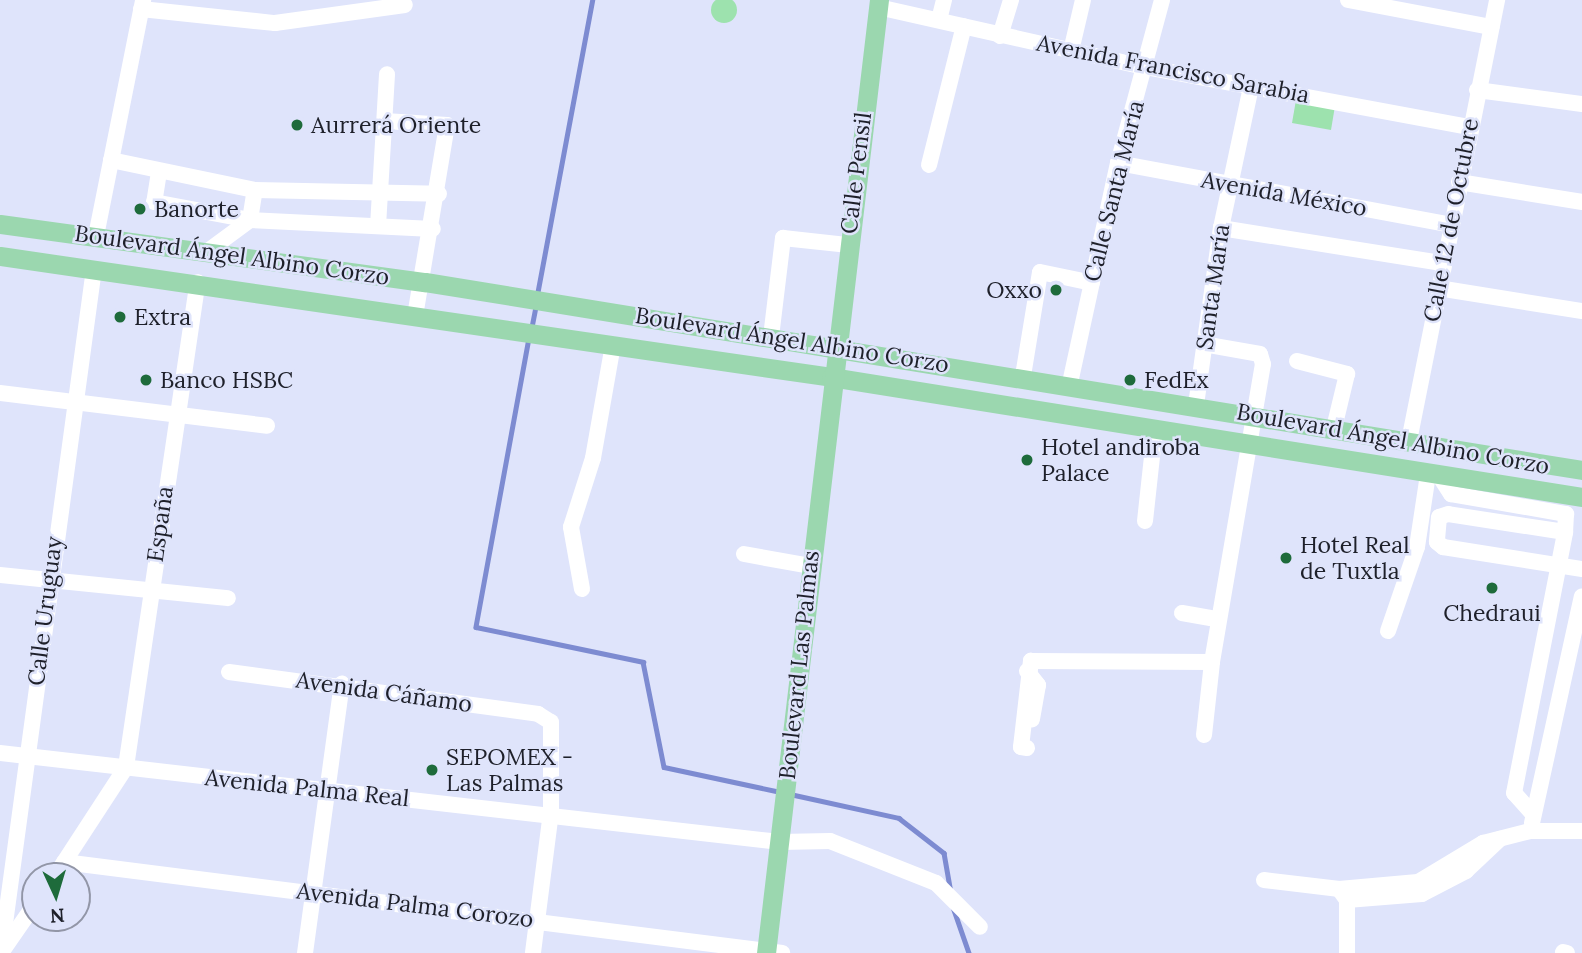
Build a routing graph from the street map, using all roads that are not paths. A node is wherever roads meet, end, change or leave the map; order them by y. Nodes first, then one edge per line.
1 (944, 0) edge
2 (1011, 0) edge
3 (1083, 0) edge
4 (1162, 0) edge
5 (1348, 0) edge
6 (1497, 0) edge
7 (879, 4) edge
8 (142, 5) edge
9 (405, 5) dead end
10 (939, 20) junction
11 (964, 26) junction
12 (1491, 27) junction
13 (1000, 36) junction
14 (1071, 51) junction
15 (1145, 67) junction
16 (387, 74) dead end
17 (1251, 87) junction
18 (1477, 90) junction
19 (1582, 104) edge
20 (385, 121) junction
21 (1469, 127) junction
22 (111, 160) junction
23 (1118, 163) junction
24 (929, 166) dead end
25 (159, 172) junction
26 (1459, 182) junction
27 (1229, 185) junction
28 (255, 190) junction
29 (381, 192) junction
30 (439, 194) junction
31 (1582, 202) edge
32 (250, 220) junction
33 (1451, 225) junction
34 (0, 226) edge
35 (378, 226) junction
36 (26, 227) junction
37 (1221, 228) junction
38 (433, 229) junction
39 (96, 236) junction
40 (847, 245) junction
41 (208, 251) junction
42 (5, 255) edge
43 (1442, 263) junction
44 (94, 269) junction
45 (198, 282) junction
46 (425, 282) junction
47 (1092, 283) junction
48 (1438, 288) junction
49 (1582, 311) edge
50 (415, 316) junction
51 (771, 337) junction
52 (1205, 344) junction
53 (613, 345) junction
54 (834, 347) junction
55 (1297, 360) dead end
56 (1023, 376) junction
57 (831, 377) junction
58 (1070, 383) junction
59 (0, 393) edge
60 (75, 401) junction
61 (1196, 405) junction
62 (174, 412) junction
63 (1253, 415) junction
64 (267, 426) dead end
65 (1334, 428) junction
66 (1155, 429) junction
67 (1409, 441) junction
68 (1248, 444) junction
69 (1561, 467) junction
70 (1582, 470) edge
71 (1433, 474) junction
72 (1556, 493) junction
73 (1582, 498) edge
74 (1145, 521) dead end
75 (1564, 532) junction
76 (744, 554) dead end
77 (1560, 565) junction
78 (810, 566) junction
79 (1582, 569) edge
80 (0, 575) edge
81 (47, 579) junction
82 (151, 590) junction
83 (582, 590) dead end
84 (1582, 596) edge
85 (228, 598) dead end
86 (1182, 612) dead end
87 (1217, 619) junction
88 (1388, 631) dead end
89 (1212, 662) junction
90 (1027, 671) dead end
91 (229, 672) dead end
92 (342, 684) junction
93 (1204, 735) dead end
94 (0, 753) edge
95 (27, 756) junction
96 (126, 766) junction
97 (327, 792) junction
98 (551, 812) junction
99 (1534, 814) junction
100 (1530, 831) junction
101 (1582, 831) edge
102 (780, 842) junction
103 (64, 862) edge
104 (91, 872) edge
105 (1264, 880) dead end
106 (1345, 891) junction
107 (313, 892) junction
108 (537, 921) junction
109 (21, 924) edge
110 (980, 927) dead end
111 (2, 952) edge
112 (771, 952) edge
113 (305, 953) edge
114 (533, 953) edge
115 (1347, 953) edge

1 - 10 street
2 - 13 street
3 - 14 street
4 - 15 street, Calle Santa María
5 - 12 street
6 - 12 street, Calle 12 de Octubre
7 - 10 street, Avenida Francisco Sarabia
7 - 40 main road, Calle Pensil
8 - 9 street
8 - 22 street
10 - 11 street, Avenida Francisco Sarabia
11 - 13 street, Avenida Francisco Sarabia
11 - 24 street
12 - 18 street, Calle 12 de Octubre
13 - 14 street, Avenida Francisco Sarabia
14 - 15 street, Avenida Francisco Sarabia
15 - 17 street, Avenida Francisco Sarabia
15 - 23 street, Calle Santa María
16 - 20 street
17 - 21 street, Avenida Francisco Sarabia
17 - 27 street, Santa María
18 - 19 street
18 - 21 street, Calle 12 de Octubre
20 - 29 street
20 - 30 street
21 - 26 street, Calle 12 de Octubre
22 - 25 street
22 - 39 street
23 - 27 street, Avenida México
23 - 47 street, Calle Santa María
25 - 28 street
25 - 32 street
26 - 31 street
26 - 33 street, Calle 12 de Octubre
27 - 33 street, Avenida México
27 - 37 street, Santa María
28 - 29 street
28 - 32 street
29 - 30 street
29 - 35 street
30 - 38 street
32 - 35 street
32 - 41 street
33 - 43 street, Calle 12 de Octubre
34 - 36 main road, Boulevard Ángel Albino Corzo
34 - 42 main road
35 - 38 street
36 - 39 main road, Boulevard Ángel Albino Corzo
36 - 42 main road
37 - 43 street
37 - 52 street, Santa María
38 - 46 street
39 - 41 main road, Boulevard Ángel Albino Corzo
40 - 51 street
40 - 54 main road, Calle Pensil
41 - 46 main road, Boulevard Ángel Albino Corzo
42 - 44 main road, Boulevard Ángel Albino Corzo
43 - 48 street, Calle 12 de Octubre
44 - 45 main road, Boulevard Ángel Albino Corzo
44 - 60 street, Calle Uruguay
45 - 50 main road, Boulevard Ángel Albino Corzo
45 - 62 street, España
46 - 50 street
46 - 51 main road, Boulevard Ángel Albino Corzo
47 - 56 street
47 - 58 street, Calle Santa María
48 - 49 street
48 - 67 street, Calle 12 de Octubre
50 - 53 main road, Boulevard Ángel Albino Corzo
51 - 54 main road, Boulevard Ángel Albino Corzo
52 - 61 street, Santa María
52 - 63 street
53 - 57 main road, Boulevard Ángel Albino Corzo
53 - 83 street
54 - 56 main road, Boulevard Ángel Albino Corzo
54 - 57 main road, Calle Pensil
55 - 65 street
56 - 58 main road, Boulevard Ángel Albino Corzo
57 - 66 main road, Boulevard Ángel Albino Corzo
57 - 78 main road, Boulevard Las Palmas
58 - 61 main road, Boulevard Ángel Albino Corzo
59 - 60 street
60 - 62 street
60 - 81 street, Calle Uruguay
61 - 63 main road, Boulevard Ángel Albino Corzo
62 - 64 street
62 - 82 street, España
63 - 65 main road, Boulevard Ángel Albino Corzo
63 - 68 street
65 - 67 main road, Boulevard Ángel Albino Corzo
66 - 68 main road, Boulevard Ángel Albino Corzo
66 - 74 street
67 - 69 main road, Boulevard Ángel Albino Corzo
68 - 71 main road, Boulevard Ángel Albino Corzo
68 - 87 street
69 - 70 main road, Boulevard Ángel Albino Corzo
69 - 72 main road
71 - 72 main road, Boulevard Ángel Albino Corzo
71 - 75 street
71 - 88 street
72 - 73 main road, Boulevard Ángel Albino Corzo
75 - 77 street
75 - 77 street
76 - 78 street
77 - 79 street
77 - 99 street
78 - 102 main road, Boulevard Las Palmas
80 - 81 street
81 - 82 street
81 - 95 street, Calle Uruguay
82 - 85 street
82 - 96 street, España
84 - 99 street
86 - 87 street
87 - 89 street
89 - 90 street
89 - 93 street
91 - 92 street, Avenida Cáñamo
92 - 97 street
92 - 98 street, Avenida Cáñamo
94 - 95 street, Avenida Palma Real
95 - 96 street, Avenida Palma Real
95 - 111 street, Calle Uruguay
96 - 97 street, Avenida Palma Real
96 - 103 street
97 - 98 street, Avenida Palma Real
97 - 107 street
98 - 102 street, Avenida Palma Real
98 - 108 street
99 - 100 street
100 - 101 street
100 - 106 street
102 - 110 street, Avenida Palma Real
102 - 112 main road, Boulevard Las Palmas
104 - 107 street, Avenida Palma Corozo
105 - 106 street
106 - 115 street
107 - 108 street, Avenida Palma Corozo
107 - 113 street
108 - 112 street, Avenida Palma Corozo
108 - 114 street
109 - 111 street

